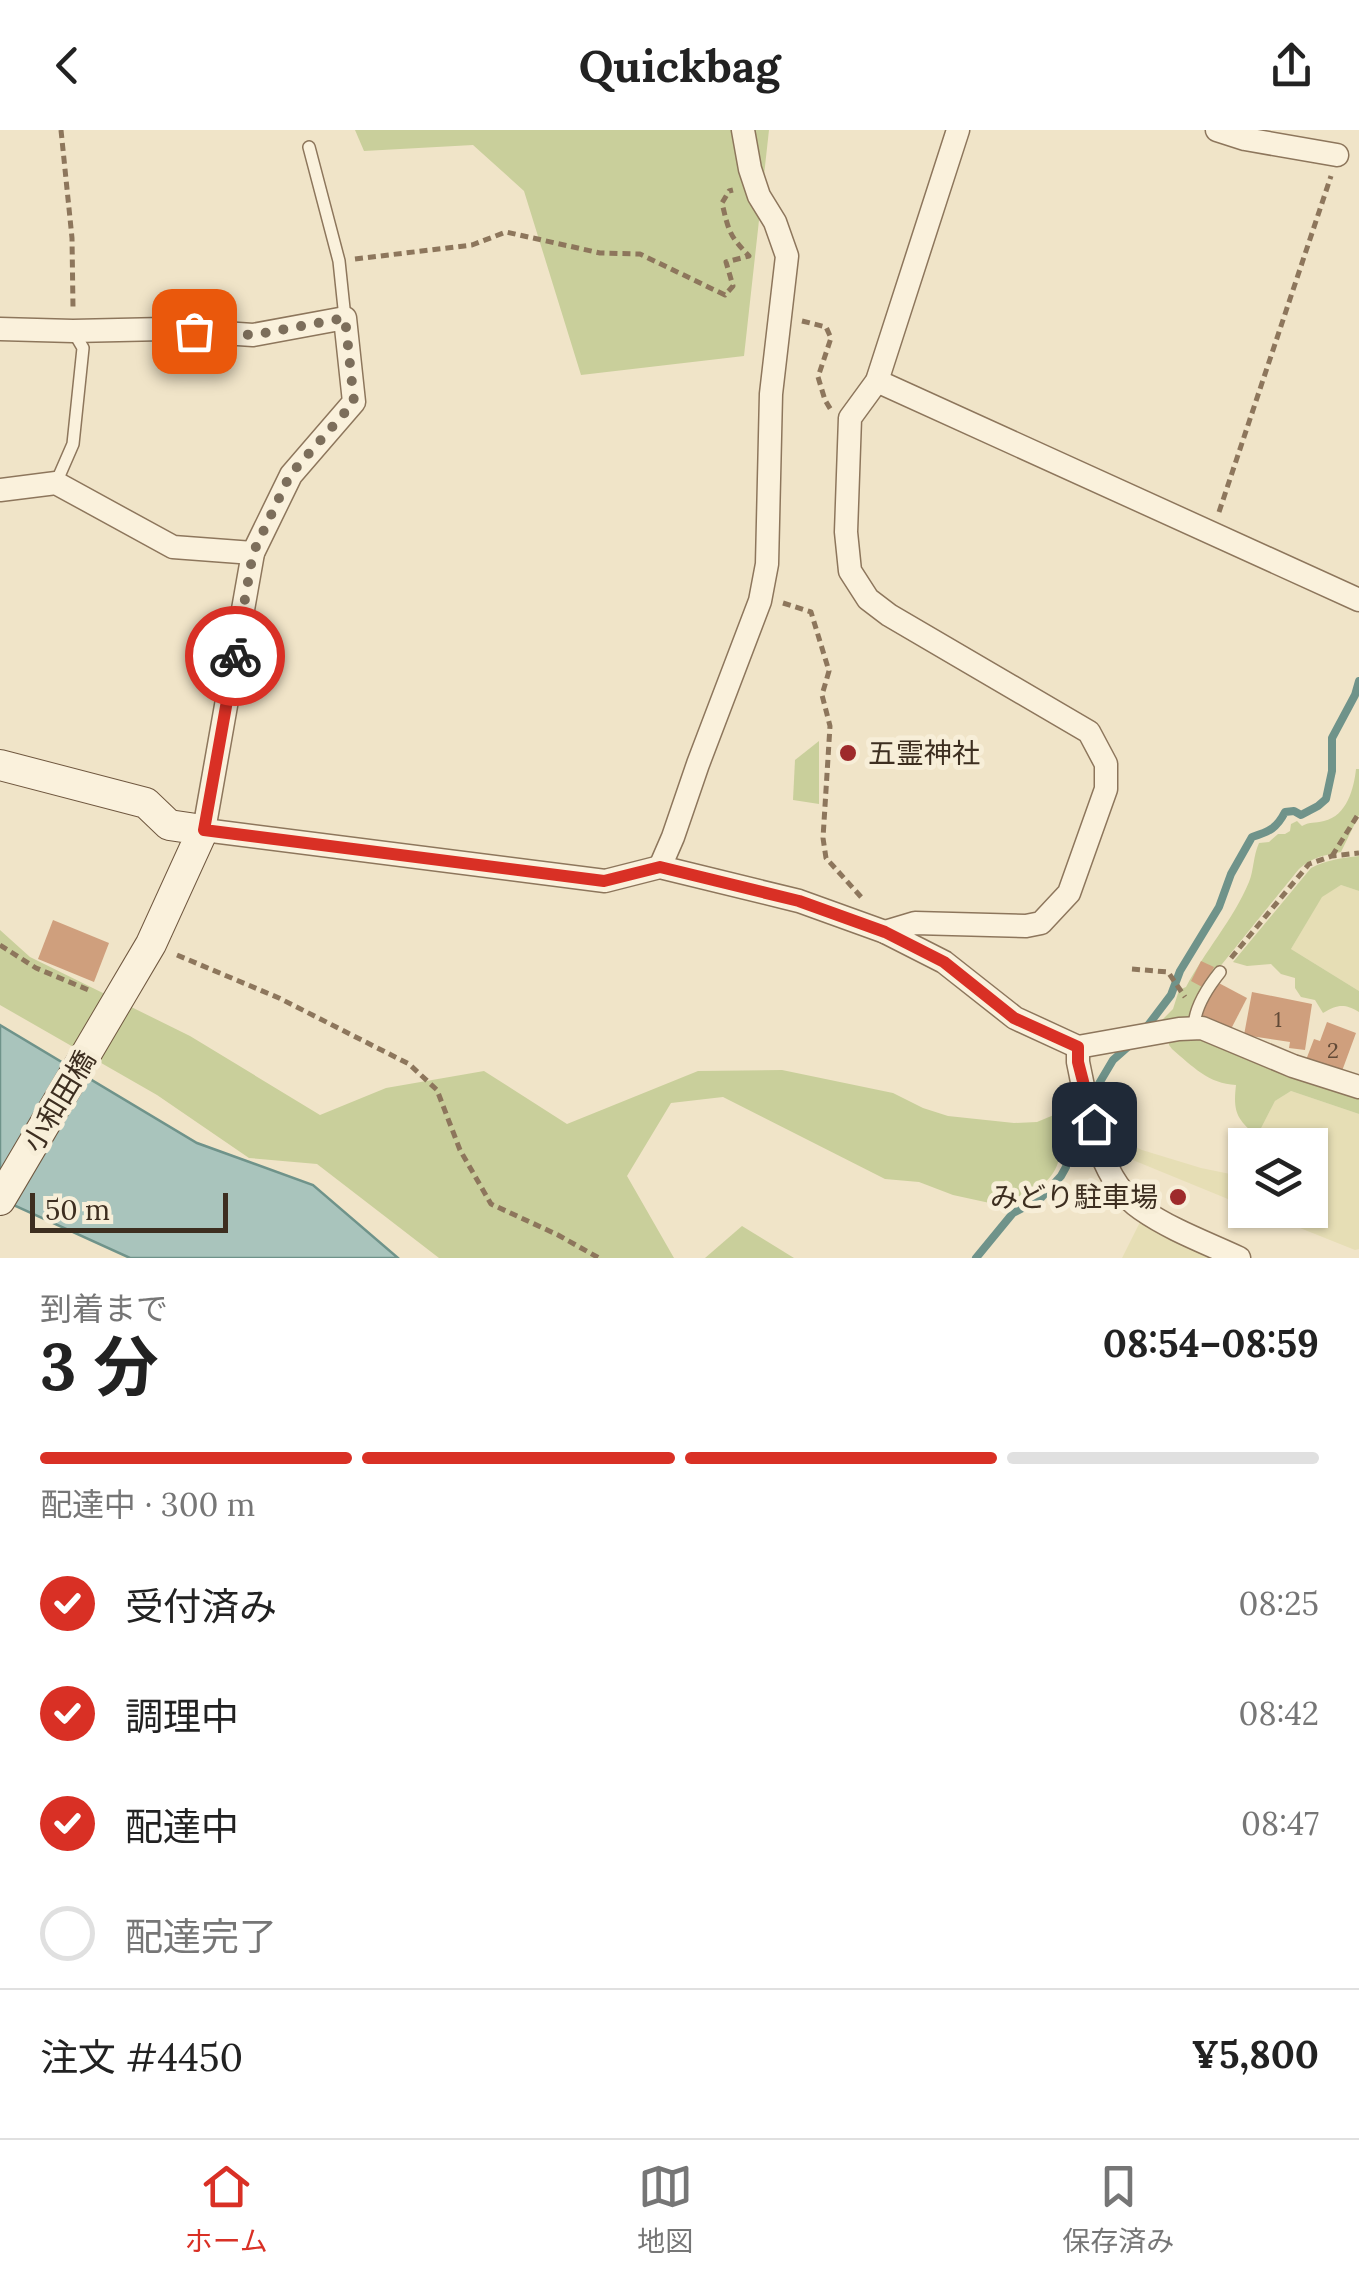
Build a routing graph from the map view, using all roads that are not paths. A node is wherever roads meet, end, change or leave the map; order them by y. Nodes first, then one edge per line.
1 (742, 130) edge
2 (958, 130) edge
3 (1217, 130) edge
4 (309, 148) dead end
5 (1337, 154) road end
6 (345, 318) junction
7 (0, 329) edge
8 (73, 331) junction
9 (878, 381) junction
10 (56, 483) junction
11 (0, 490) edge
12 (253, 553) junction
13 (1359, 600) edge
14 (0, 764) edge
15 (660, 867) junction
16 (885, 932) junction
17 (1220, 972) road end
18 (1194, 1028) junction
19 (1078, 1047) junction
20 (1359, 1087) edge
21 (0, 1200) edge
22 (1240, 1258) edge

1 - 15 street
2 - 9 street
3 - 5 street
4 - 6 lane
6 - 8 street
6 - 12 street
7 - 8 street
8 - 10 lane
9 - 13 street
9 - 16 street
10 - 11 street
10 - 12 street
12 - 15 street
14 - 21 street, 小和田橋
15 - 16 street
16 - 19 street
17 - 18 lane
18 - 19 street
18 - 20 street
19 - 22 street

